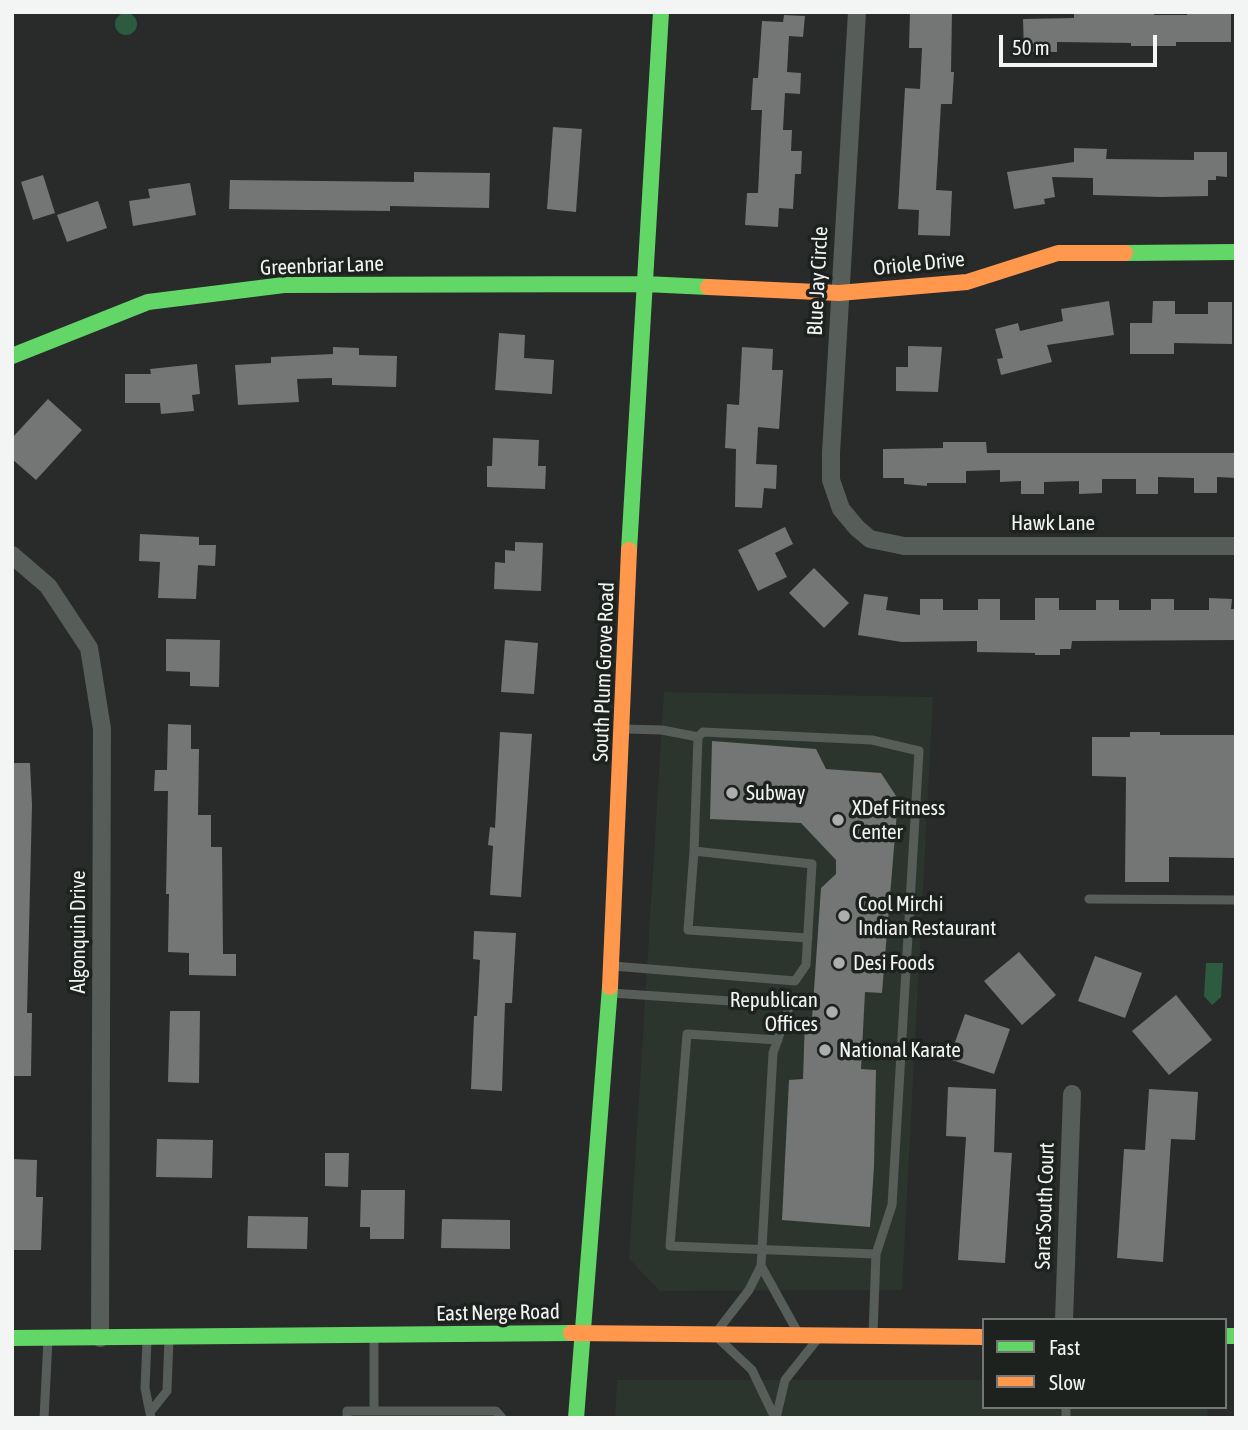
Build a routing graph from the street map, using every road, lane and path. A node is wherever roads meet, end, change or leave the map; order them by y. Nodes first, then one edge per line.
1 (661, 12) edge
2 (858, 12) edge
3 (1236, 252) edge
4 (645, 284) junction
5 (839, 293) junction
6 (12, 356) edge
7 (870, 539) joint
8 (1236, 546) edge
9 (12, 555) edge
10 (623, 729) junction
11 (698, 737) junction
12 (694, 851) junction
13 (1090, 899) dead end
14 (1236, 900) edge
15 (808, 938) junction
16 (611, 966) junction
17 (609, 993) junction
18 (778, 1040) junction
19 (1072, 1094) dead end
20 (762, 1250) junction
21 (876, 1254) junction
22 (761, 1266) junction
23 (1064, 1318) edge
24 (581, 1333) junction
25 (714, 1334) junction
26 (374, 1335) junction
27 (800, 1335) junction
28 (821, 1335) junction
29 (873, 1336) junction
30 (982, 1337) edge
31 (12, 1338) edge
32 (48, 1338) junction
33 (100, 1338) junction
34 (147, 1338) junction
35 (169, 1338) junction
36 (374, 1411) junction
37 (151, 1414) edge
38 (44, 1418) edge
39 (347, 1418) edge
40 (502, 1418) edge
41 (576, 1418) edge
42 (775, 1418) edge

1 - 4 street, South Plum Grove Road
2 - 5 street, Blue Jay Circle
3 - 5 street, Oriole Drive
4 - 5 street, Oriole Drive
4 - 6 street, Greenbriar Lane
4 - 10 street, South Plum Grove Road
5 - 7 street, Blue Jay Circle
7 - 8 street, Hawk Lane
9 - 33 street, Algonquin Drive
10 - 11 lane
10 - 16 street, South Plum Grove Road
11 - 12 lane
11 - 21 lane
12 - 15 lane
12 - 15 lane
13 - 14 lane
15 - 16 lane
16 - 17 street, South Plum Grove Road
17 - 18 lane
17 - 24 street, South Plum Grove Road
18 - 20 lane
18 - 20 lane
19 - 23 street, Sara'South Court
20 - 21 lane
20 - 22 lane
21 - 29 lane
22 - 25 lane
22 - 27 lane
24 - 25 street, East Nerge Road
24 - 26 street, East Nerge Road
24 - 41 street, South Plum Grove Road
25 - 27 street, East Nerge Road
25 - 42 lane
26 - 35 street, East Nerge Road
26 - 36 lane
27 - 28 street, East Nerge Road
28 - 29 street, East Nerge Road
28 - 42 lane
29 - 30 street, East Nerge Road
31 - 32 street, East Nerge Road
32 - 33 street, East Nerge Road
32 - 38 lane
33 - 34 street, East Nerge Road
34 - 35 street, East Nerge Road
34 - 37 lane
35 - 37 lane
36 - 39 lane
36 - 40 lane

